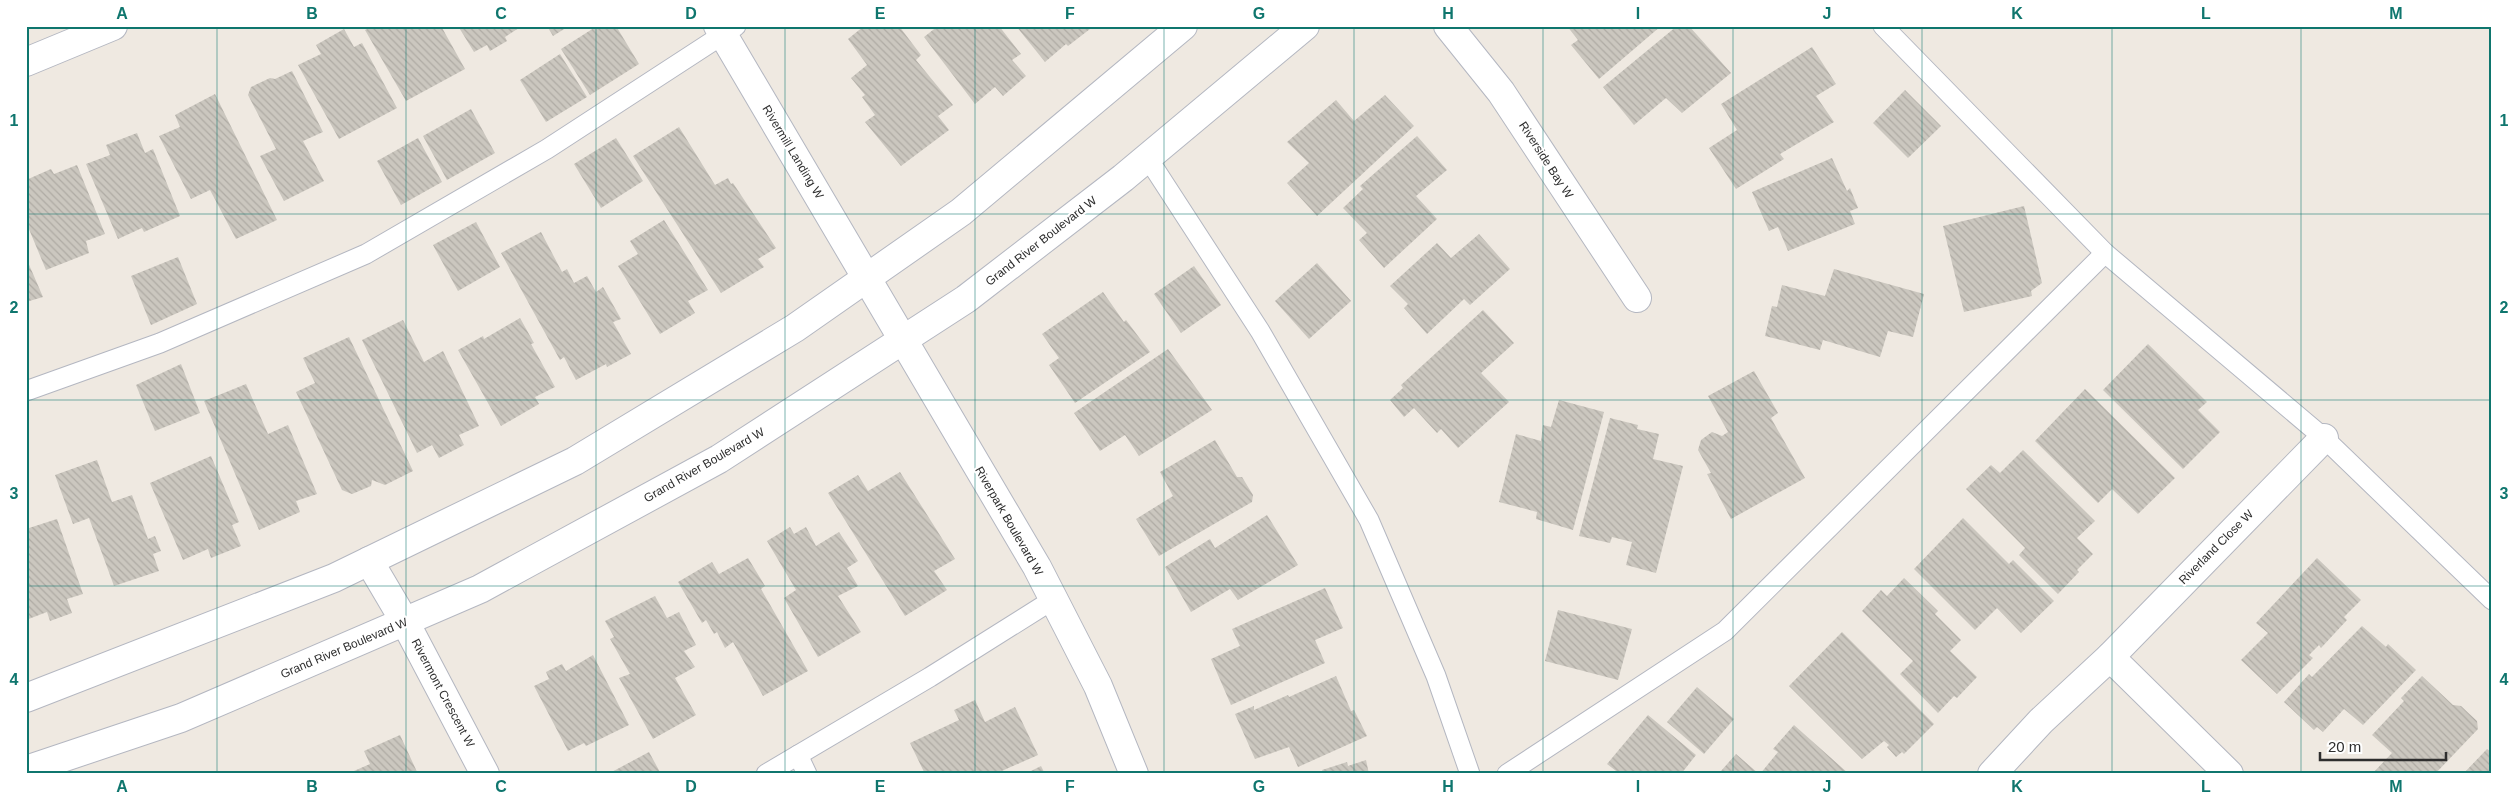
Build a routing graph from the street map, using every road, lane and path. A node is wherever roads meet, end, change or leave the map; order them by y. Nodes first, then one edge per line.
1 (113, 26) edge
2 (1183, 26) edge
3 (1304, 26) edge
4 (1448, 26) edge
5 (1883, 26) edge
6 (726, 29) edge
7 (26, 62) edge
8 (1147, 158) junction
9 (2105, 253) junction
10 (866, 278) junction
11 (1636, 298) dead end
12 (903, 340) junction
13 (26, 391) edge
14 (2324, 438) junction
15 (369, 562) junction
16 (1054, 599) junction
17 (2492, 600) edge
18 (405, 622) junction
19 (2110, 657) junction
20 (26, 698) edge
21 (798, 755) junction
22 (26, 770) edge
23 (485, 774) edge
24 (766, 774) edge
25 (807, 774) edge
26 (1134, 774) edge
27 (1470, 774) edge
28 (1507, 774) edge
29 (1992, 774) edge
30 (2229, 774) edge

1 - 7 street
2 - 10 street
3 - 8 street, Grand River Boulevard W
4 - 11 street, Riverside Bay W
5 - 9 lane
6 - 10 street, Rivermill Landing W
6 - 13 lane
8 - 12 street, Grand River Boulevard W
8 - 27 lane
9 - 14 lane
9 - 28 lane
10 - 12 street, Riverpark Boulevard W
10 - 15 street
12 - 16 street, Riverpark Boulevard W
12 - 18 street, Grand River Boulevard W
14 - 17 lane
14 - 19 street, Riverland Close W
15 - 18 street, Rivermont Crescent W
15 - 20 street
16 - 21 lane
16 - 26 street, Riverpark Boulevard W
18 - 22 street, Grand River Boulevard W
18 - 23 street, Rivermont Crescent W
19 - 29 street, Riverland Close W
19 - 30 street
21 - 24 lane
21 - 25 lane

